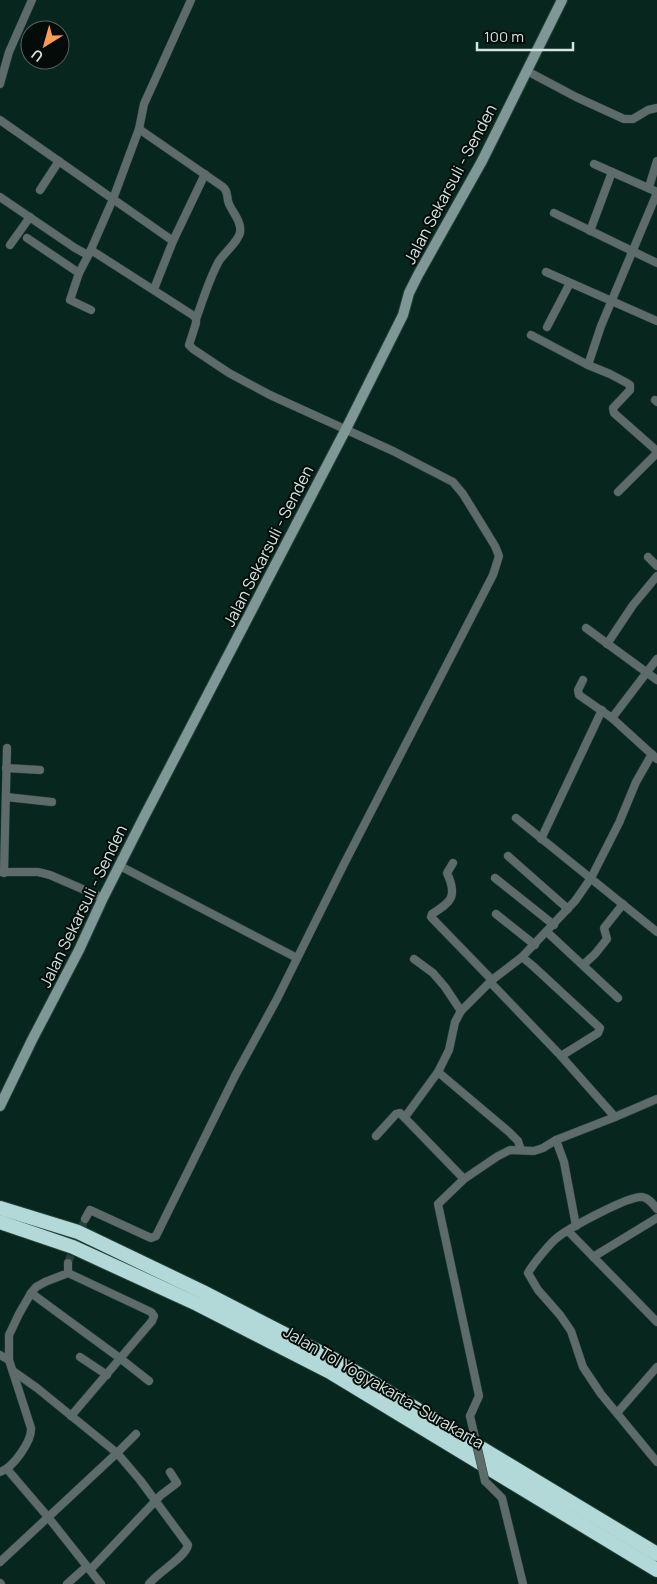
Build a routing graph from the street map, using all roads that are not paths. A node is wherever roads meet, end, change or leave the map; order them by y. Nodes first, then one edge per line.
1 (32, 0) edge
2 (191, 0) edge
3 (562, 0) edge
4 (527, 70) junction
5 (0, 84) edge
6 (657, 108) edge
7 (0, 120) edge
8 (139, 129) junction
9 (60, 161) junction
10 (657, 161) edge
11 (594, 164) dead end
12 (612, 172) junction
13 (205, 174) junction
14 (649, 187) junction
15 (40, 190) dead end
16 (657, 192) edge
17 (0, 197) edge
18 (113, 199) junction
19 (554, 213) dead end
20 (30, 217) junction
21 (590, 231) junction
22 (27, 238) dead end
23 (174, 241) junction
24 (10, 245) dead end
25 (90, 252) junction
26 (632, 252) junction
27 (657, 263) edge
28 (546, 272) dead end
29 (80, 273) junction
30 (570, 282) junction
31 (154, 289) junction
32 (612, 300) junction
33 (91, 310) dead end
34 (196, 319) junction
35 (657, 321) edge
36 (547, 327) dead end
37 (531, 336) dead end
38 (588, 365) junction
39 (346, 429) junction
40 (657, 452) edge
41 (618, 492) dead end
42 (648, 557) dead end
43 (657, 566) edge
44 (657, 576) edge
45 (586, 628) dead end
46 (607, 644) junction
47 (657, 659) edge
48 (646, 672) junction
49 (583, 680) dead end
50 (657, 680) edge
51 (602, 710) junction
52 (612, 718) junction
53 (7, 748) dead end
54 (654, 757) edge
55 (6, 768) junction
56 (40, 770) dead end
57 (3, 800) edge
58 (52, 802) dead end
59 (516, 818) dead end
60 (541, 839) junction
61 (508, 856) dead end
62 (453, 863) dead end
63 (120, 866) junction
64 (2, 872) edge
65 (495, 878) dead end
66 (590, 878) junction
67 (103, 898) junction
68 (624, 904) junction
69 (568, 909) junction
70 (496, 914) dead end
71 (554, 924) junction
72 (547, 932) junction
73 (657, 932) edge
74 (535, 945) junction
75 (522, 957) junction
76 (297, 958) junction
77 (414, 959) dead end
78 (583, 965) junction
79 (491, 981) junction
80 (618, 998) dead end
81 (462, 1012) junction
82 (562, 1056) junction
83 (438, 1072) junction
84 (657, 1099) edge
85 (0, 1106) edge
86 (405, 1117) junction
87 (615, 1117) junction
88 (376, 1136) dead end
89 (556, 1140) junction
90 (521, 1150) junction
91 (464, 1179) junction
92 (0, 1199) edge
93 (0, 1208) edge
94 (657, 1209) edge
95 (657, 1218) edge
96 (85, 1219) dead end
97 (0, 1222) edge
98 (576, 1226) junction
99 (568, 1231) junction
100 (78, 1232) junction
101 (593, 1257) junction
102 (68, 1263) tunnel mouth
103 (68, 1273) junction
104 (31, 1293) junction
105 (200, 1298) junction
106 (240, 1318) junction
107 (657, 1322) edge
108 (0, 1355) edge
109 (80, 1357) dead end
110 (121, 1359) junction
111 (9, 1360) junction
112 (657, 1367) edge
113 (13, 1370) junction
114 (107, 1375) junction
115 (149, 1381) dead end
116 (617, 1413) junction
117 (71, 1416) junction
118 (136, 1434) dead end
119 (117, 1453) junction
120 (657, 1462) edge
121 (3, 1470) edge
122 (170, 1472) dead end
123 (156, 1501) junction
124 (48, 1517) junction
125 (657, 1554) edge
126 (0, 1562) edge
127 (89, 1568) junction
128 (657, 1570) edge
129 (67, 1584) edge
130 (101, 1584) edge
131 (149, 1584) edge
132 (524, 1584) edge

1 - 5 street
2 - 8 street
3 - 4 street, Jalan Sekarsuli - Senden
4 - 6 street
4 - 39 street, Jalan Sekarsuli - Senden
7 - 9 street
8 - 13 street
8 - 18 street
9 - 15 street
9 - 18 street
10 - 14 street
11 - 12 street
12 - 14 street
12 - 21 street
13 - 23 street
13 - 34 street
14 - 16 street
16 - 26 street
17 - 20 street
18 - 23 street
18 - 25 street
19 - 21 street
20 - 24 street
20 - 25 street
21 - 26 street
22 - 29 street
23 - 31 street
25 - 29 street
25 - 31 street
26 - 27 street
26 - 32 street
28 - 30 street
29 - 33 street
30 - 32 street
30 - 36 street
31 - 34 street
32 - 35 street
32 - 38 street
34 - 39 street
37 - 38 street
38 - 40 street
39 - 63 street, Jalan Sekarsuli - Senden
39 - 76 street
40 - 41 street
42 - 43 street
44 - 46 street
45 - 46 street
46 - 48 street
47 - 48 street
48 - 50 street
48 - 52 street
49 - 51 street
51 - 52 street
51 - 60 street
52 - 54 street
53 - 55 street
54 - 66 street
55 - 56 street
55 - 57 street
57 - 58 street
57 - 64 street
59 - 60 street
60 - 66 street
61 - 69 street
62 - 79 street
63 - 67 street, Jalan Sekarsuli - Senden
63 - 76 street
64 - 67 street
65 - 71 street
66 - 68 street
66 - 69 street
67 - 85 street, Jalan Sekarsuli - Senden
68 - 73 street
68 - 78 street
69 - 71 street
70 - 74 street
71 - 72 street
72 - 74 street
72 - 78 street
74 - 75 street
75 - 79 street
75 - 82 street
76 - 96 street
77 - 81 street
78 - 80 street
79 - 81 street
79 - 82 street
81 - 83 street
82 - 87 street
83 - 86 street
83 - 90 street
84 - 87 street
86 - 88 street
86 - 91 street
87 - 89 street
89 - 90 street
89 - 98 street
90 - 91 street
91 - 132 street, bridge
92 - 100 highway
93 - 100 highway, Jalan Tol Yogyakarta–Surakarta
94 - 98 street
95 - 101 street
97 - 105 highway, Jalan Tol Yogyakarta–Surakarta
98 - 99 street
99 - 101 street
99 - 116 street
100 - 105 highway, Jalan Tol Yogyakarta–Surakarta
101 - 107 street
102 - 103 street
103 - 104 street
103 - 110 street
104 - 110 street
104 - 111 street
105 - 106 highway, Jalan Tol Yogyakarta–Surakarta
106 - 125 highway, Jalan Tol Yogyakarta–Surakarta
106 - 128 highway, Jalan Tol Yogyakarta–Surakarta
108 - 111 street
109 - 114 street
110 - 114 street
110 - 115 street
111 - 113 street
112 - 116 street
113 - 117 street
113 - 121 street
114 - 117 street
116 - 120 street
117 - 119 street
118 - 119 street
119 - 123 street
119 - 124 street
121 - 124 street
122 - 123 street
123 - 127 street
123 - 131 street
124 - 126 street
124 - 127 street
127 - 129 street
127 - 130 street

